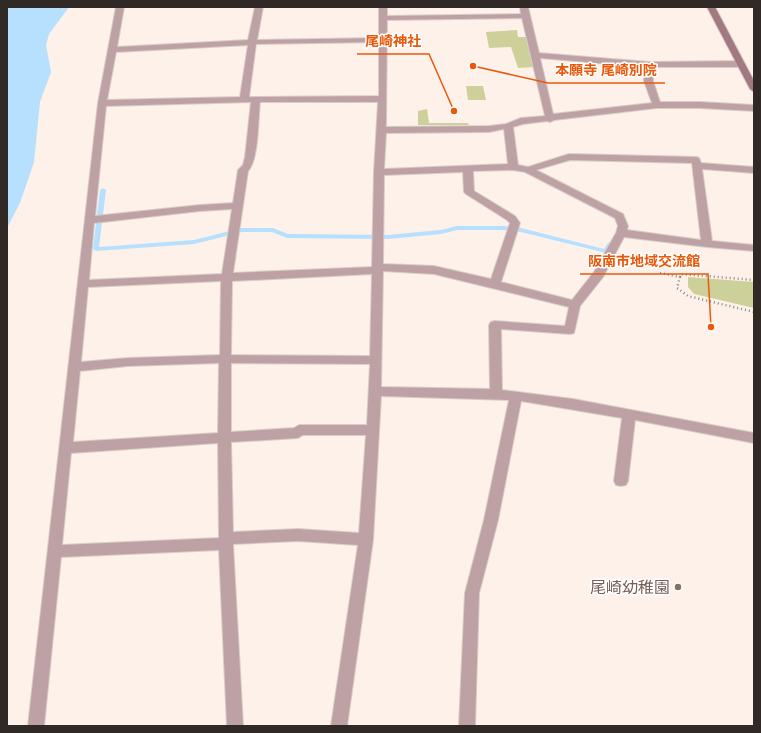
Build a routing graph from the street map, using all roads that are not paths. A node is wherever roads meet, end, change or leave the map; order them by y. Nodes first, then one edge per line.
1 (120, 7) edge
2 (259, 7) edge
3 (383, 7) edge
4 (524, 7) edge
5 (711, 7) edge
6 (525, 16) junction
7 (382, 18) junction
8 (382, 40) junction
9 (252, 42) junction
10 (113, 50) junction
11 (535, 55) junction
12 (741, 64) junction
13 (649, 65) junction
14 (754, 89) edge
15 (244, 99) junction
16 (256, 99) junction
17 (383, 99) junction
18 (102, 103) junction
19 (657, 106) junction
20 (754, 108) edge
21 (550, 119) junction
22 (508, 126) junction
23 (382, 130) junction
24 (513, 166) junction
25 (696, 166) junction
26 (468, 169) junction
27 (528, 170) junction
28 (754, 170) edge
29 (379, 172) junction
30 (238, 206) junction
31 (90, 220) junction
32 (621, 233) junction
33 (707, 244) junction
34 (754, 248) edge
35 (378, 269) junction
36 (227, 277) junction
37 (82, 284) junction
38 (495, 284) junction
39 (575, 305) junction
40 (226, 360) junction
41 (376, 360) junction
42 (73, 367) junction
43 (375, 391) junction
44 (496, 394) junction
45 (516, 396) junction
46 (629, 415) junction
47 (373, 430) junction
48 (224, 438) junction
49 (754, 438) edge
50 (65, 448) junction
51 (621, 481) dead end
52 (366, 540) junction
53 (226, 541) junction
54 (55, 551) junction
55 (36, 726) edge
56 (235, 726) edge
57 (339, 726) edge
58 (467, 726) edge

1 - 10 street
2 - 9 street
3 - 7 street
4 - 6 street
5 - 12 main road
6 - 7 street
6 - 11 street
7 - 8 street
8 - 9 street
8 - 17 street
9 - 10 street
9 - 15 street
10 - 18 street
11 - 13 street
11 - 21 street
12 - 13 street
12 - 14 main road
13 - 19 street
15 - 16 street
15 - 18 street
16 - 17 street
16 - 30 street
17 - 23 street
18 - 31 street
19 - 20 street
19 - 21 street
21 - 22 street
22 - 23 street
22 - 24 street
23 - 29 street
24 - 26 street
24 - 27 street
25 - 27 street
25 - 28 street
25 - 33 street
26 - 29 street
26 - 38 street
27 - 32 street
29 - 35 street
30 - 31 street
30 - 36 street
31 - 37 street
32 - 33 street
32 - 39 street
33 - 34 street
35 - 36 street
35 - 38 street
35 - 41 street
36 - 37 street
36 - 40 street
37 - 42 street
38 - 39 street
39 - 44 street
40 - 41 street
40 - 42 street
40 - 48 street
41 - 43 street
42 - 50 street
43 - 44 street
43 - 47 street
44 - 45 street
45 - 46 street
45 - 58 street
46 - 49 street
46 - 51 street
47 - 48 street
47 - 52 street
48 - 50 street
48 - 53 street
50 - 54 street
52 - 53 street
52 - 57 street
53 - 54 street
53 - 56 street
54 - 55 street

